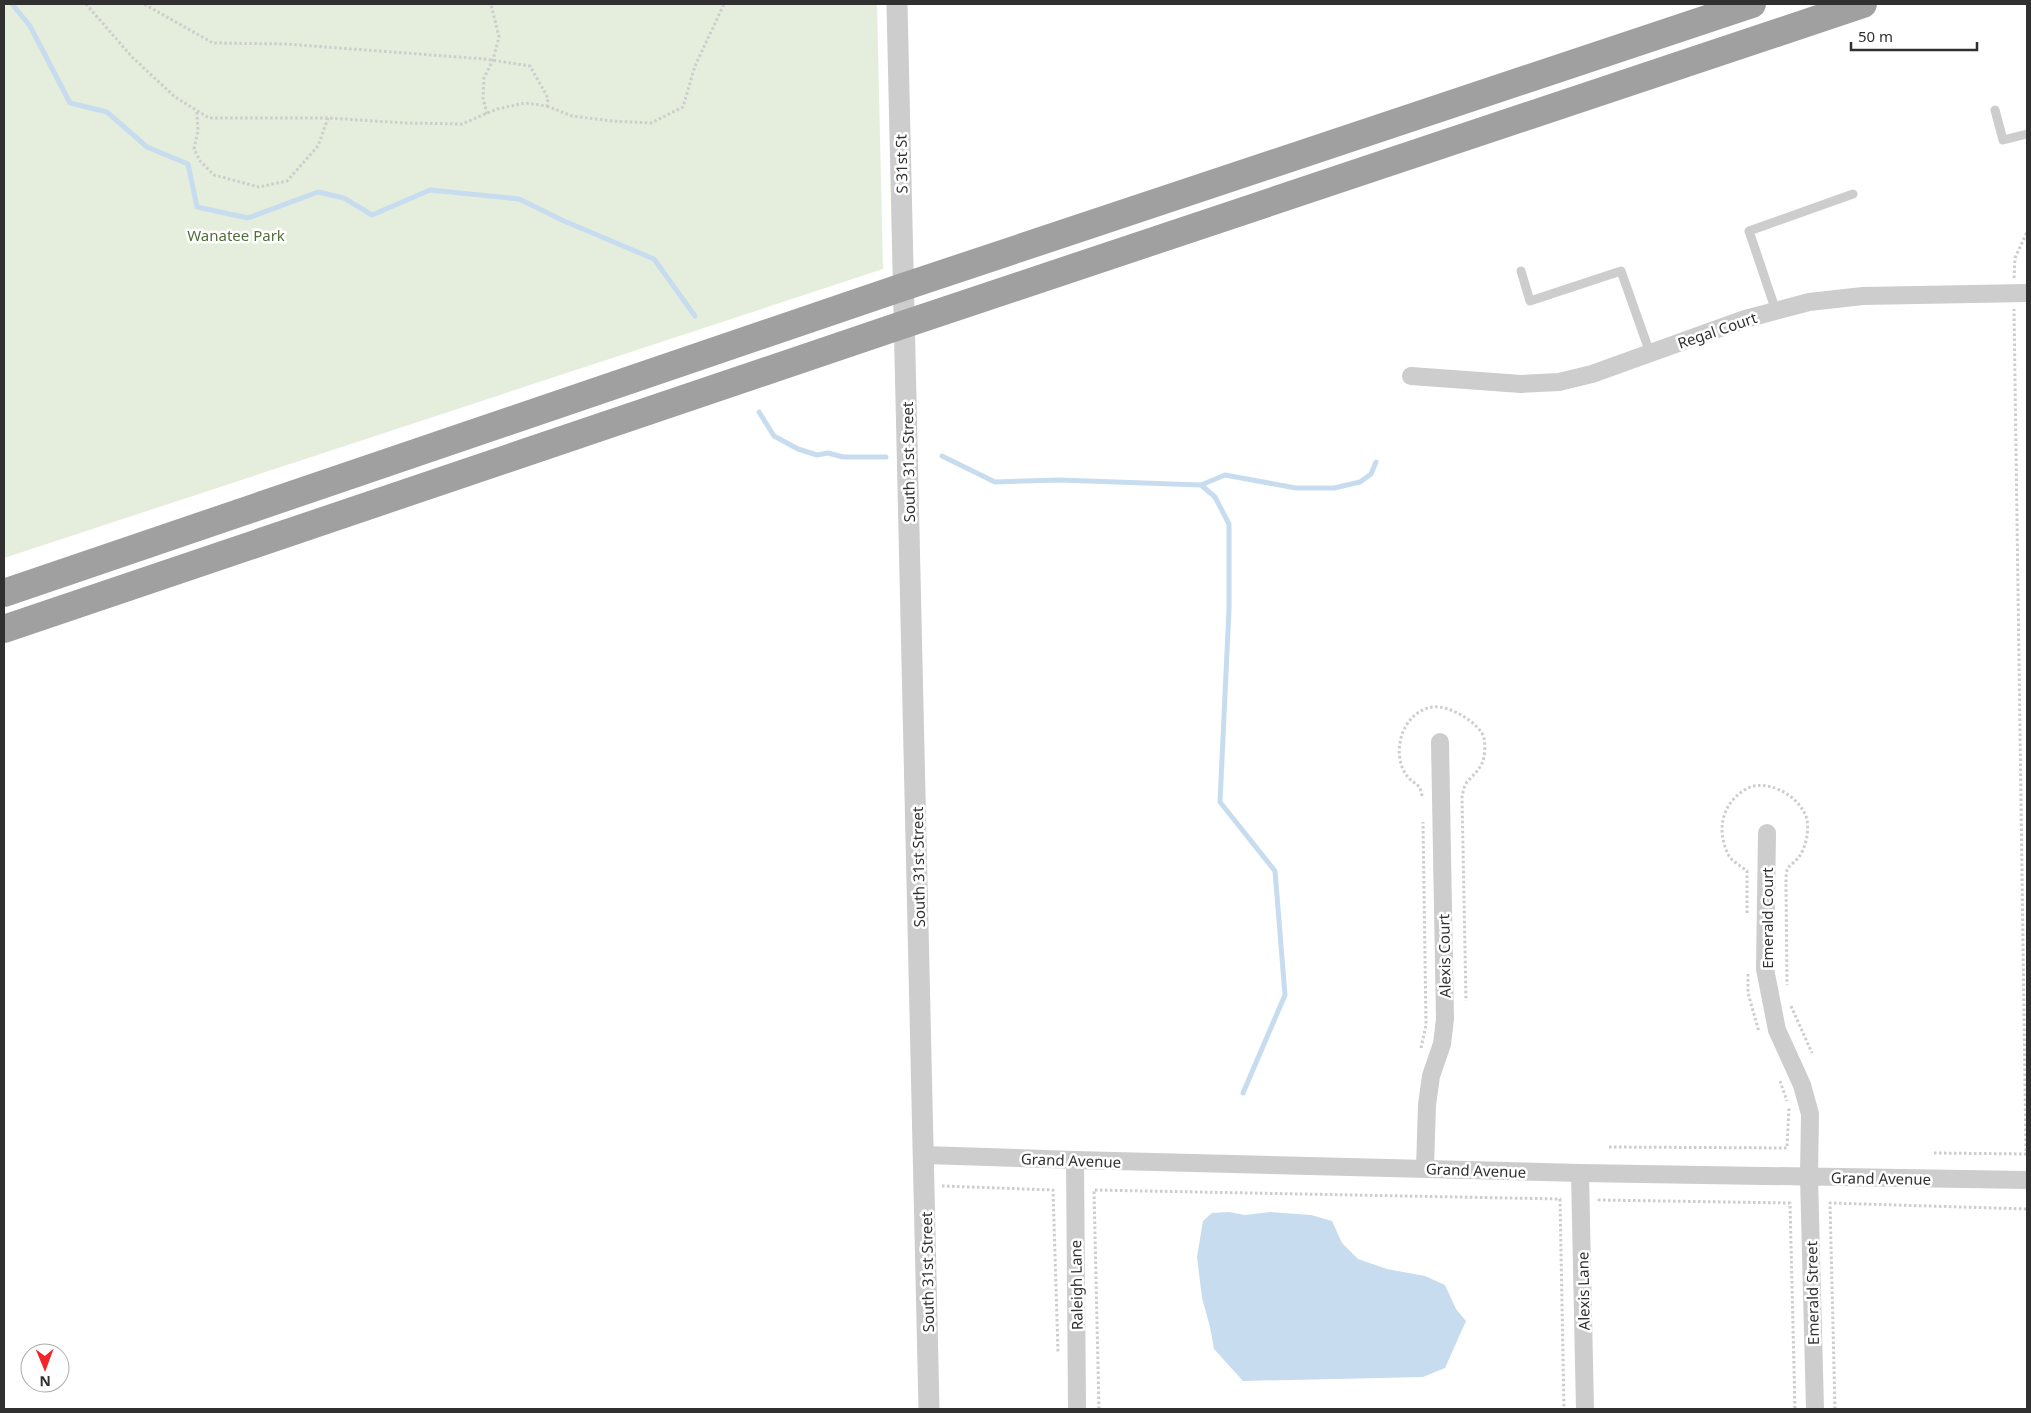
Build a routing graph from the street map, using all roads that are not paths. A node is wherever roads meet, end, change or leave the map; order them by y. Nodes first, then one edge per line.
1 (898, 4) edge
2 (1752, 4) edge
3 (1863, 4) edge
4 (1995, 110) dead end
5 (2027, 134) edge
6 (1853, 194) dead end
7 (1521, 271) dead end
8 (903, 287) junction
9 (2018, 292) edge
10 (1776, 311) junction
11 (905, 324) junction
12 (1650, 353) junction
13 (1411, 376) dead end
14 (4, 593) edge
15 (4, 629) edge
16 (1440, 742) dead end
17 (1767, 833) dead end
18 (925, 1155) junction
19 (1074, 1160) junction
20 (1425, 1168) junction
21 (1580, 1172) junction
22 (1809, 1176) junction
23 (2027, 1180) edge
24 (929, 1409) edge
25 (1077, 1409) edge
26 (1585, 1409) edge
27 (1815, 1409) edge

1 - 8 street, S 31st St
2 - 8 highway
3 - 11 highway
4 - 5 lane
6 - 10 lane
7 - 12 lane
8 - 11 street, S 31st St
8 - 14 highway
9 - 10 street, Regal Court
10 - 12 street, Regal Court
11 - 15 highway
11 - 18 street, South 31st Street
12 - 13 street, Regal Court
16 - 20 street, Alexis Court
17 - 22 street, Emerald Court
18 - 19 street, Grand Avenue
18 - 24 street, South 31st Street
19 - 20 street, Grand Avenue
19 - 25 street, Raleigh Lane
20 - 21 street, Grand Avenue
21 - 22 street, Grand Avenue
21 - 26 street, Alexis Lane
22 - 23 street, Grand Avenue
22 - 27 street, Emerald Street

